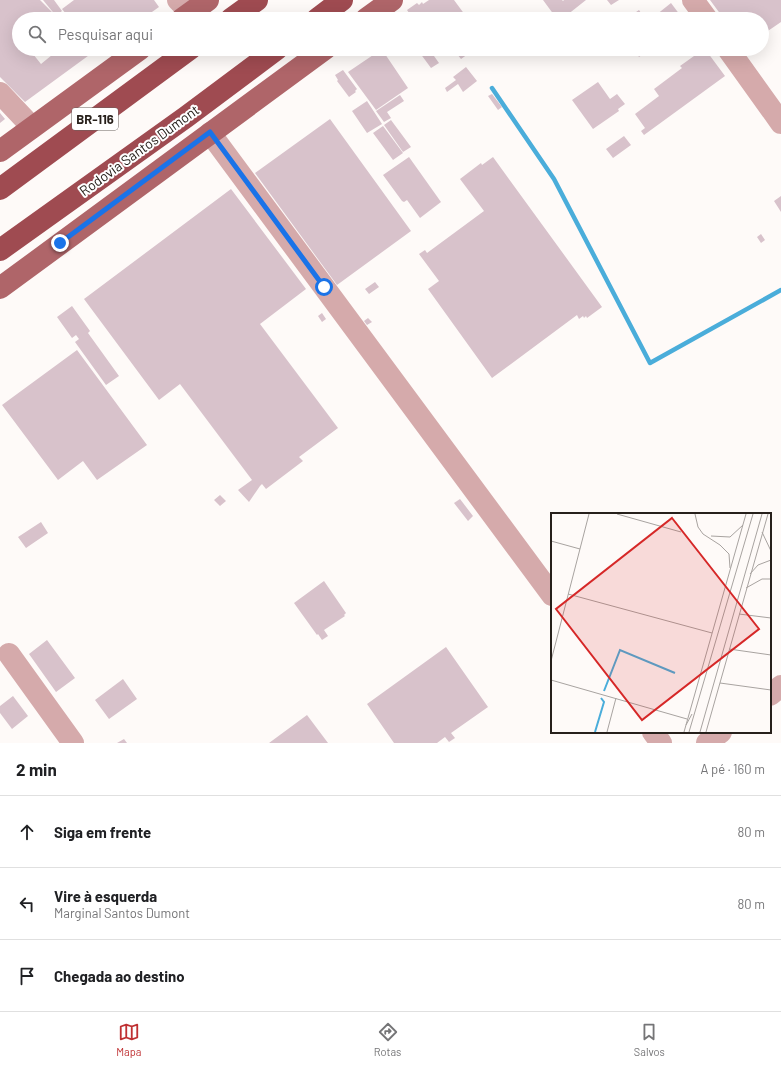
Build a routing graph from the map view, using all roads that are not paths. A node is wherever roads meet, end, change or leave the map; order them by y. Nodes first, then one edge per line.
1 (208, 0) edge
2 (257, 0) edge
3 (342, 0) edge
4 (392, 0) edge
5 (693, 0) edge
6 (183, 11) edge
7 (241, 12) edge
8 (326, 12) edge
9 (376, 12) edge
10 (702, 12) edge
11 (130, 56) edge
12 (180, 56) edge
13 (268, 56) edge
14 (315, 56) edge
15 (733, 56) edge
16 (0, 93) edge
17 (781, 123) edge
18 (32, 127) junction
19 (210, 132) junction
20 (0, 150) edge
21 (0, 189) edge
22 (0, 250) edge
23 (0, 288) edge
24 (551, 594) edge
25 (9, 654) dead end
26 (781, 686) edge
27 (771, 694) edge
28 (654, 733) edge
29 (720, 733) edge
30 (73, 743) edge
31 (661, 743) edge
32 (707, 743) edge

1 - 6 main road
2 - 7 highway
3 - 8 highway
4 - 9 main road
5 - 10 street
11 - 18 main road, BR-116
12 - 21 highway, BR-116
13 - 22 highway, Rodovia Santos Dumont
14 - 19 main road
15 - 17 street
16 - 18 street
18 - 20 main road, BR-116
19 - 23 main road
19 - 24 street
25 - 30 street
26 - 27 street
28 - 31 street
29 - 32 street

